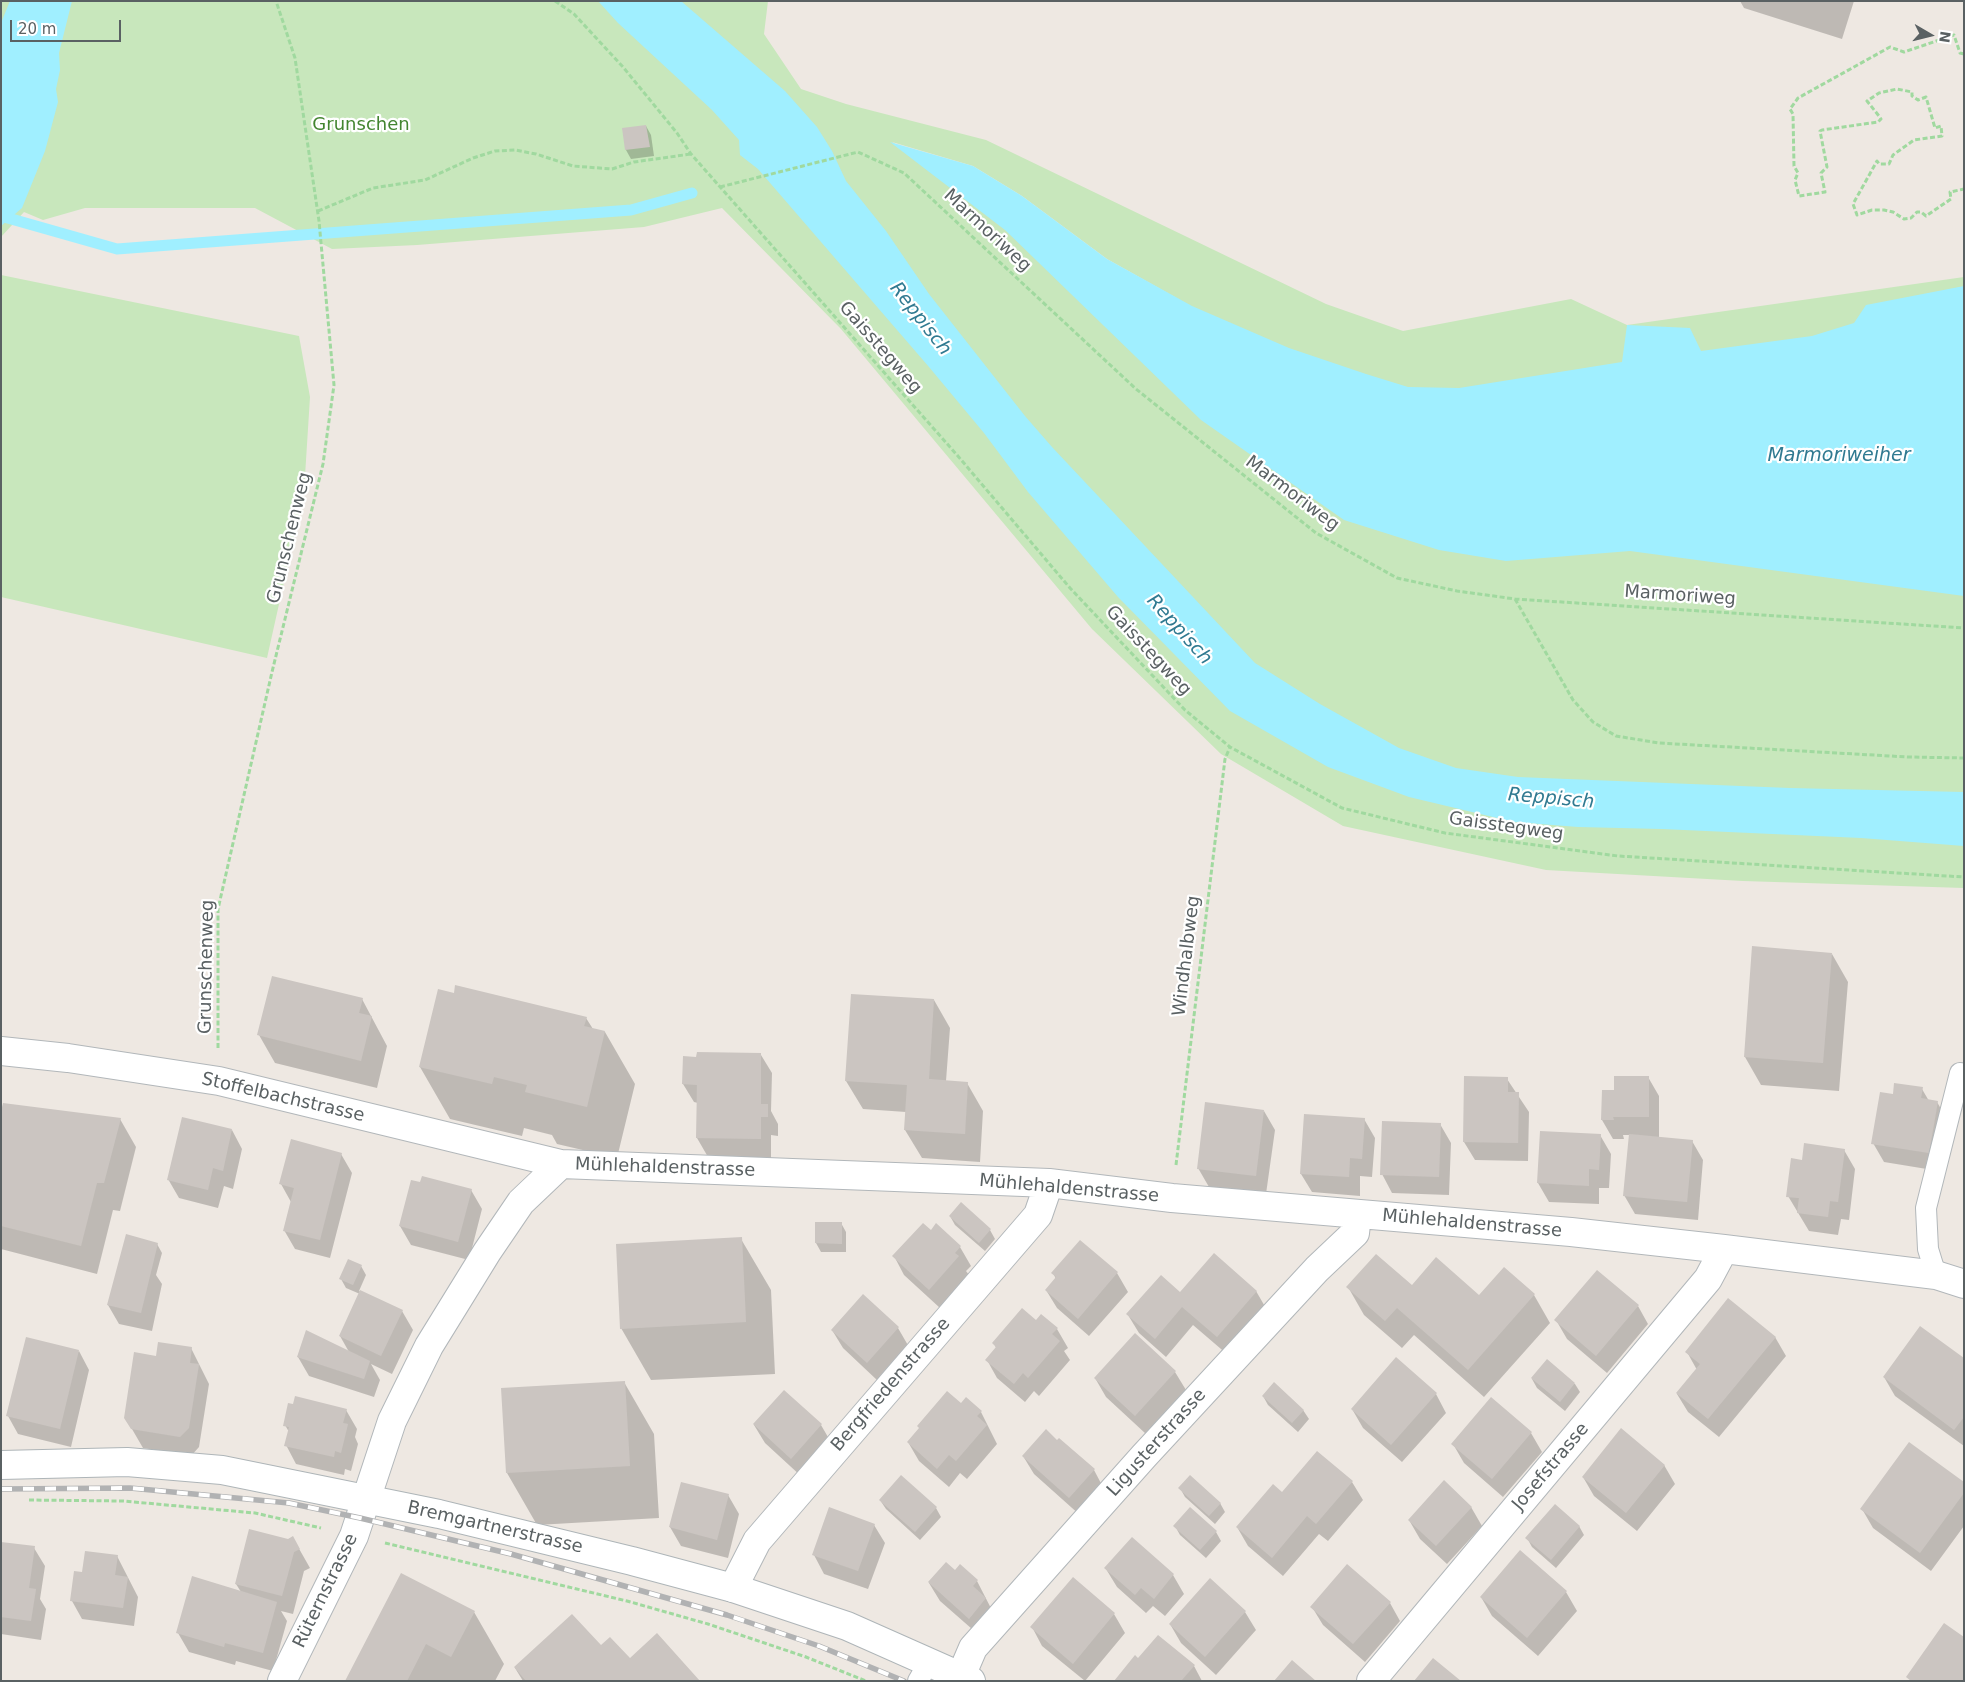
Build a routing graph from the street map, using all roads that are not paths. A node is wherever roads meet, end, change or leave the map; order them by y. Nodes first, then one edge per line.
1 (1, 1051) edge
2 (1960, 1073) dead end
3 (561, 1164) junction
4 (1049, 1183) junction
5 (1357, 1215) junction
6 (1724, 1249) junction
7 (1936, 1275) junction
8 (1964, 1284) edge
9 (1, 1465) edge
10 (367, 1499) junction
11 (733, 1588) junction
12 (923, 1671) edge
13 (966, 1678) edge
14 (282, 1681) edge
15 (1371, 1681) edge

1 - 3 street, Stoffelbachstrasse
2 - 7 lane
3 - 4 street, Mühlehaldenstrasse
3 - 10 street, Mühlehaldenstrasse
4 - 5 street, Mühlehaldenstrasse
4 - 11 street, Bergfriedenstrasse
5 - 6 street, Mühlehaldenstrasse
5 - 13 street, Ligusterstrasse
6 - 7 street, Mühlehaldenstrasse
6 - 15 street, Josefstrasse
7 - 8 street, Mühlehaldenstrasse
9 - 10 street, Bremgartnerstrasse
10 - 11 street, Bremgartnerstrasse
10 - 14 street, Rüternstrasse
11 - 12 street, Bremgartnerstrasse
12 - 13 street, Bremgartnerstrasse

